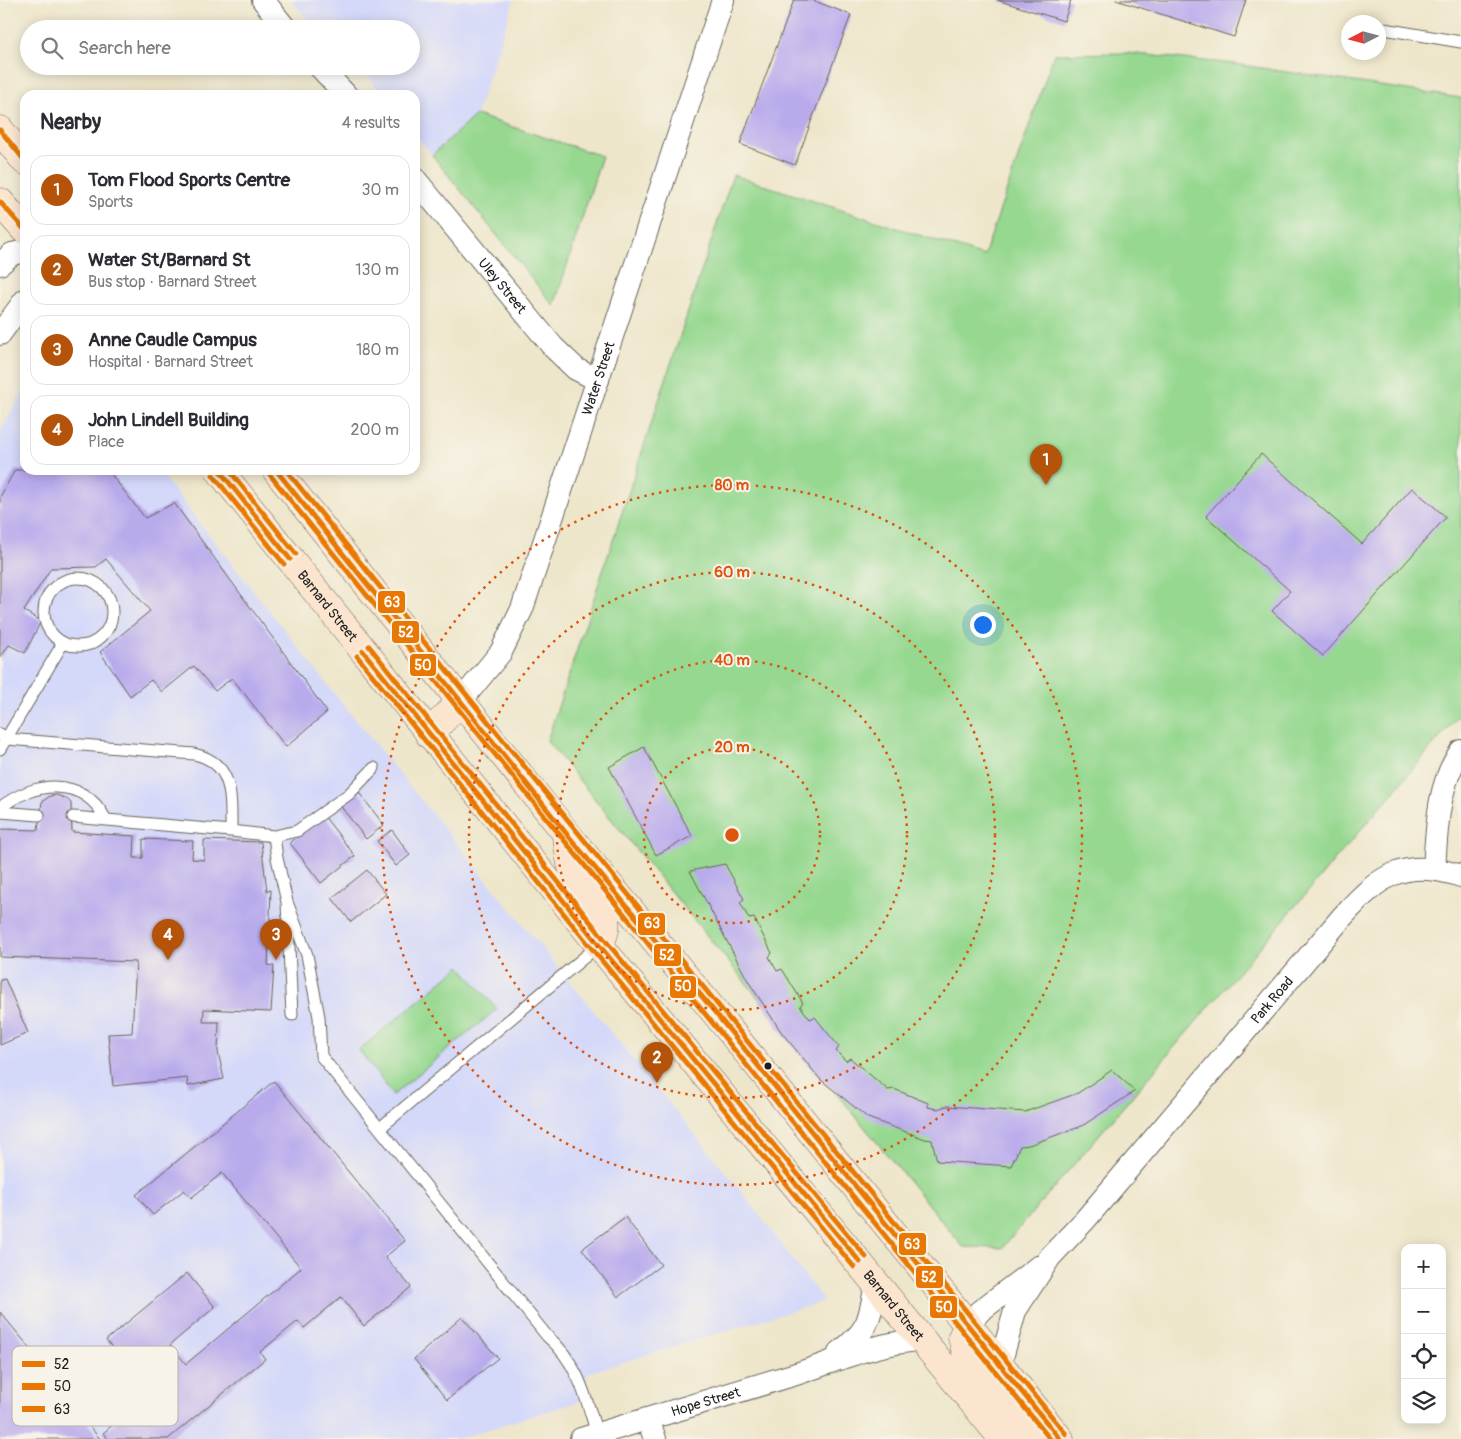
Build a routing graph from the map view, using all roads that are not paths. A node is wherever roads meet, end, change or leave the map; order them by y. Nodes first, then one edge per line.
1 (263, 0) edge
2 (723, 0) edge
3 (279, 20) edge
4 (1386, 29) edge
5 (1461, 42) edge
6 (327, 75) edge
7 (341, 90) edge
8 (0, 130) edge
9 (20, 155) edge
10 (420, 185) edge
11 (0, 202) edge
12 (20, 224) edge
13 (20, 253) edge
14 (0, 264) edge
15 (20, 307) edge
16 (0, 334) edge
17 (598, 380) junction
18 (223, 475) edge
19 (280, 475) edge
20 (63, 643) junction
21 (461, 701) junction
22 (430, 734) junction
23 (4, 736) edge
24 (0, 749) edge
25 (1461, 751) edge
26 (374, 768) dead end
27 (0, 808) edge
28 (0, 812) edge
29 (39, 815) dead end
30 (73, 816) dead end
31 (105, 818) junction
32 (231, 831) junction
33 (566, 833) junction
34 (274, 836) junction
35 (1434, 869) junction
36 (1461, 876) edge
37 (286, 902) junction
38 (599, 945) junction
39 (292, 1016) dead end
40 (380, 1128) junction
41 (1050, 1257) junction
42 (876, 1283) junction
43 (968, 1325) junction
44 (923, 1340) junction
45 (828, 1362) junction
46 (1000, 1365) junction
47 (652, 1429) edge
48 (589, 1436) edge
49 (1003, 1439) edge
50 (1030, 1439) edge
51 (1060, 1439) edge

1 - 3 street
2 - 17 street, Water Street
4 - 5 lane
6 - 7 street
8 - 9 main road
10 - 17 street, Uley Street
11 - 12 main road
13 - 14 street
15 - 16 street
17 - 21 street, Water Street
18 - 22 main road, Barnard Street
19 - 21 main road
20 - 20 lane
20 - 23 lane
21 - 22 main road, Water Street
21 - 33 main road
22 - 38 main road, Barnard Street
23 - 24 lane
23 - 32 lane
25 - 35 street
26 - 34 lane
27 - 31 lane
28 - 29 lane
30 - 31 lane
31 - 32 lane
32 - 34 lane
33 - 38 main road
33 - 43 main road
34 - 37 lane
35 - 36 street, Park Road
35 - 41 street, Park Road
37 - 39 lane
37 - 40 lane
38 - 40 lane
38 - 42 main road, Barnard Street
40 - 48 lane
41 - 43 street, Park Road
41 - 46 street, Park Road
42 - 44 main road, Barnard Street
42 - 45 street, Hope Street
43 - 46 main road
43 - 50 main road
44 - 45 street, Hope Street
44 - 49 main road, Barnard Street
45 - 47 street, Hope Street
46 - 51 main road
47 - 48 street, Hope Street

